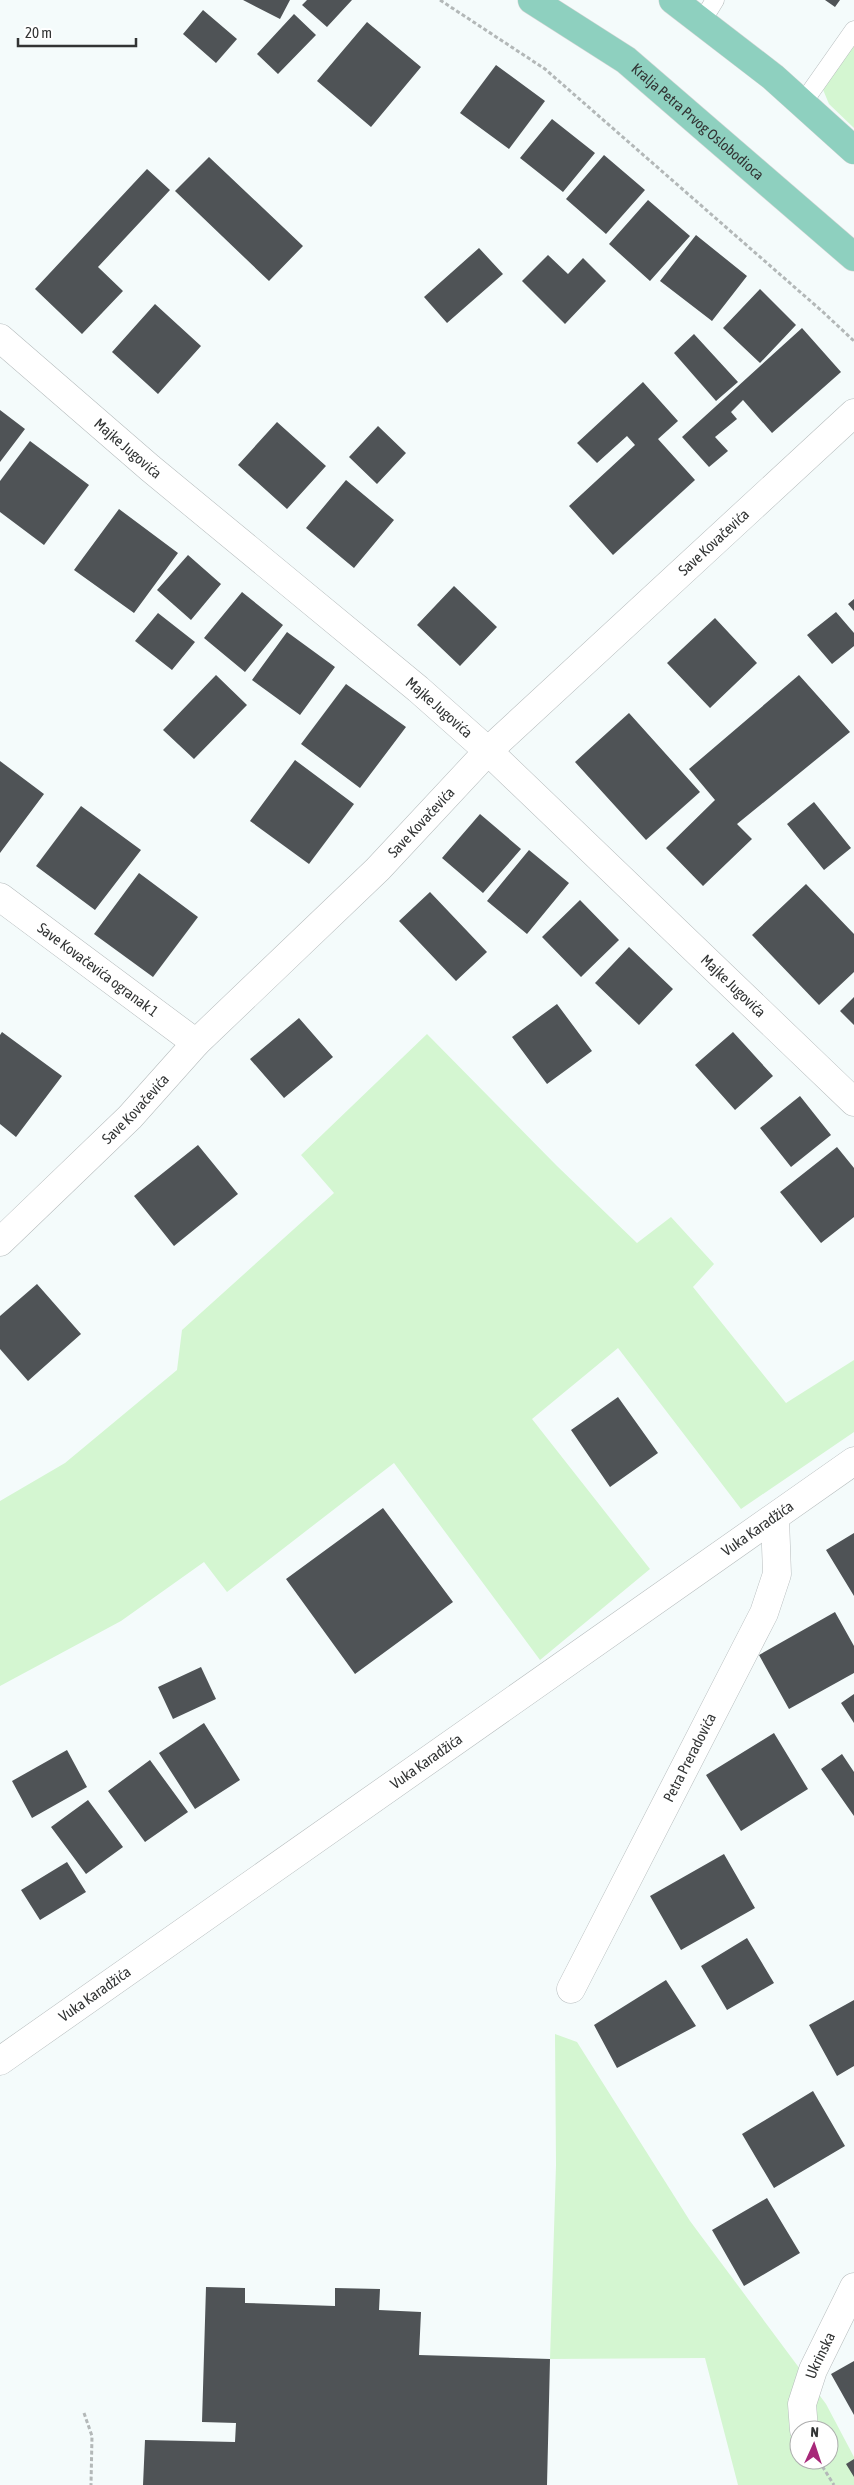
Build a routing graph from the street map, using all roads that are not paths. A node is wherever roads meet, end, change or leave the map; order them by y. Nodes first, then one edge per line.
1 (532, 0) edge
2 (673, 0) edge
3 (709, 10) edge
4 (854, 30) edge
5 (802, 104) junction
6 (854, 150) edge
7 (854, 257) edge
8 (0, 338) edge
9 (854, 413) edge
10 (488, 751) junction
11 (0, 896) edge
12 (196, 1043) junction
13 (854, 1102) edge
14 (0, 1242) edge
15 (854, 1461) edge
16 (775, 1518) junction
17 (572, 1989) dead end
18 (0, 2060) edge
19 (854, 2287) edge
20 (803, 2420) edge

1 - 7 main road, Kralja Petra Prvog Oslobodioca
2 - 3 main road
3 - 5 main road
4 - 5 lane
5 - 6 main road
8 - 10 street, Majke Jugovića
9 - 10 street, Save Kovačevića
10 - 12 street, Save Kovačevića
10 - 13 street, Majke Jugovića
11 - 12 street, Save Kovačevića ogranak 1
12 - 14 street, Save Kovačevića
15 - 16 street, Vuka Karadžića
16 - 17 street, Petra Preradovića
16 - 18 street, Vuka Karadžića
19 - 20 street, Ukrinska

